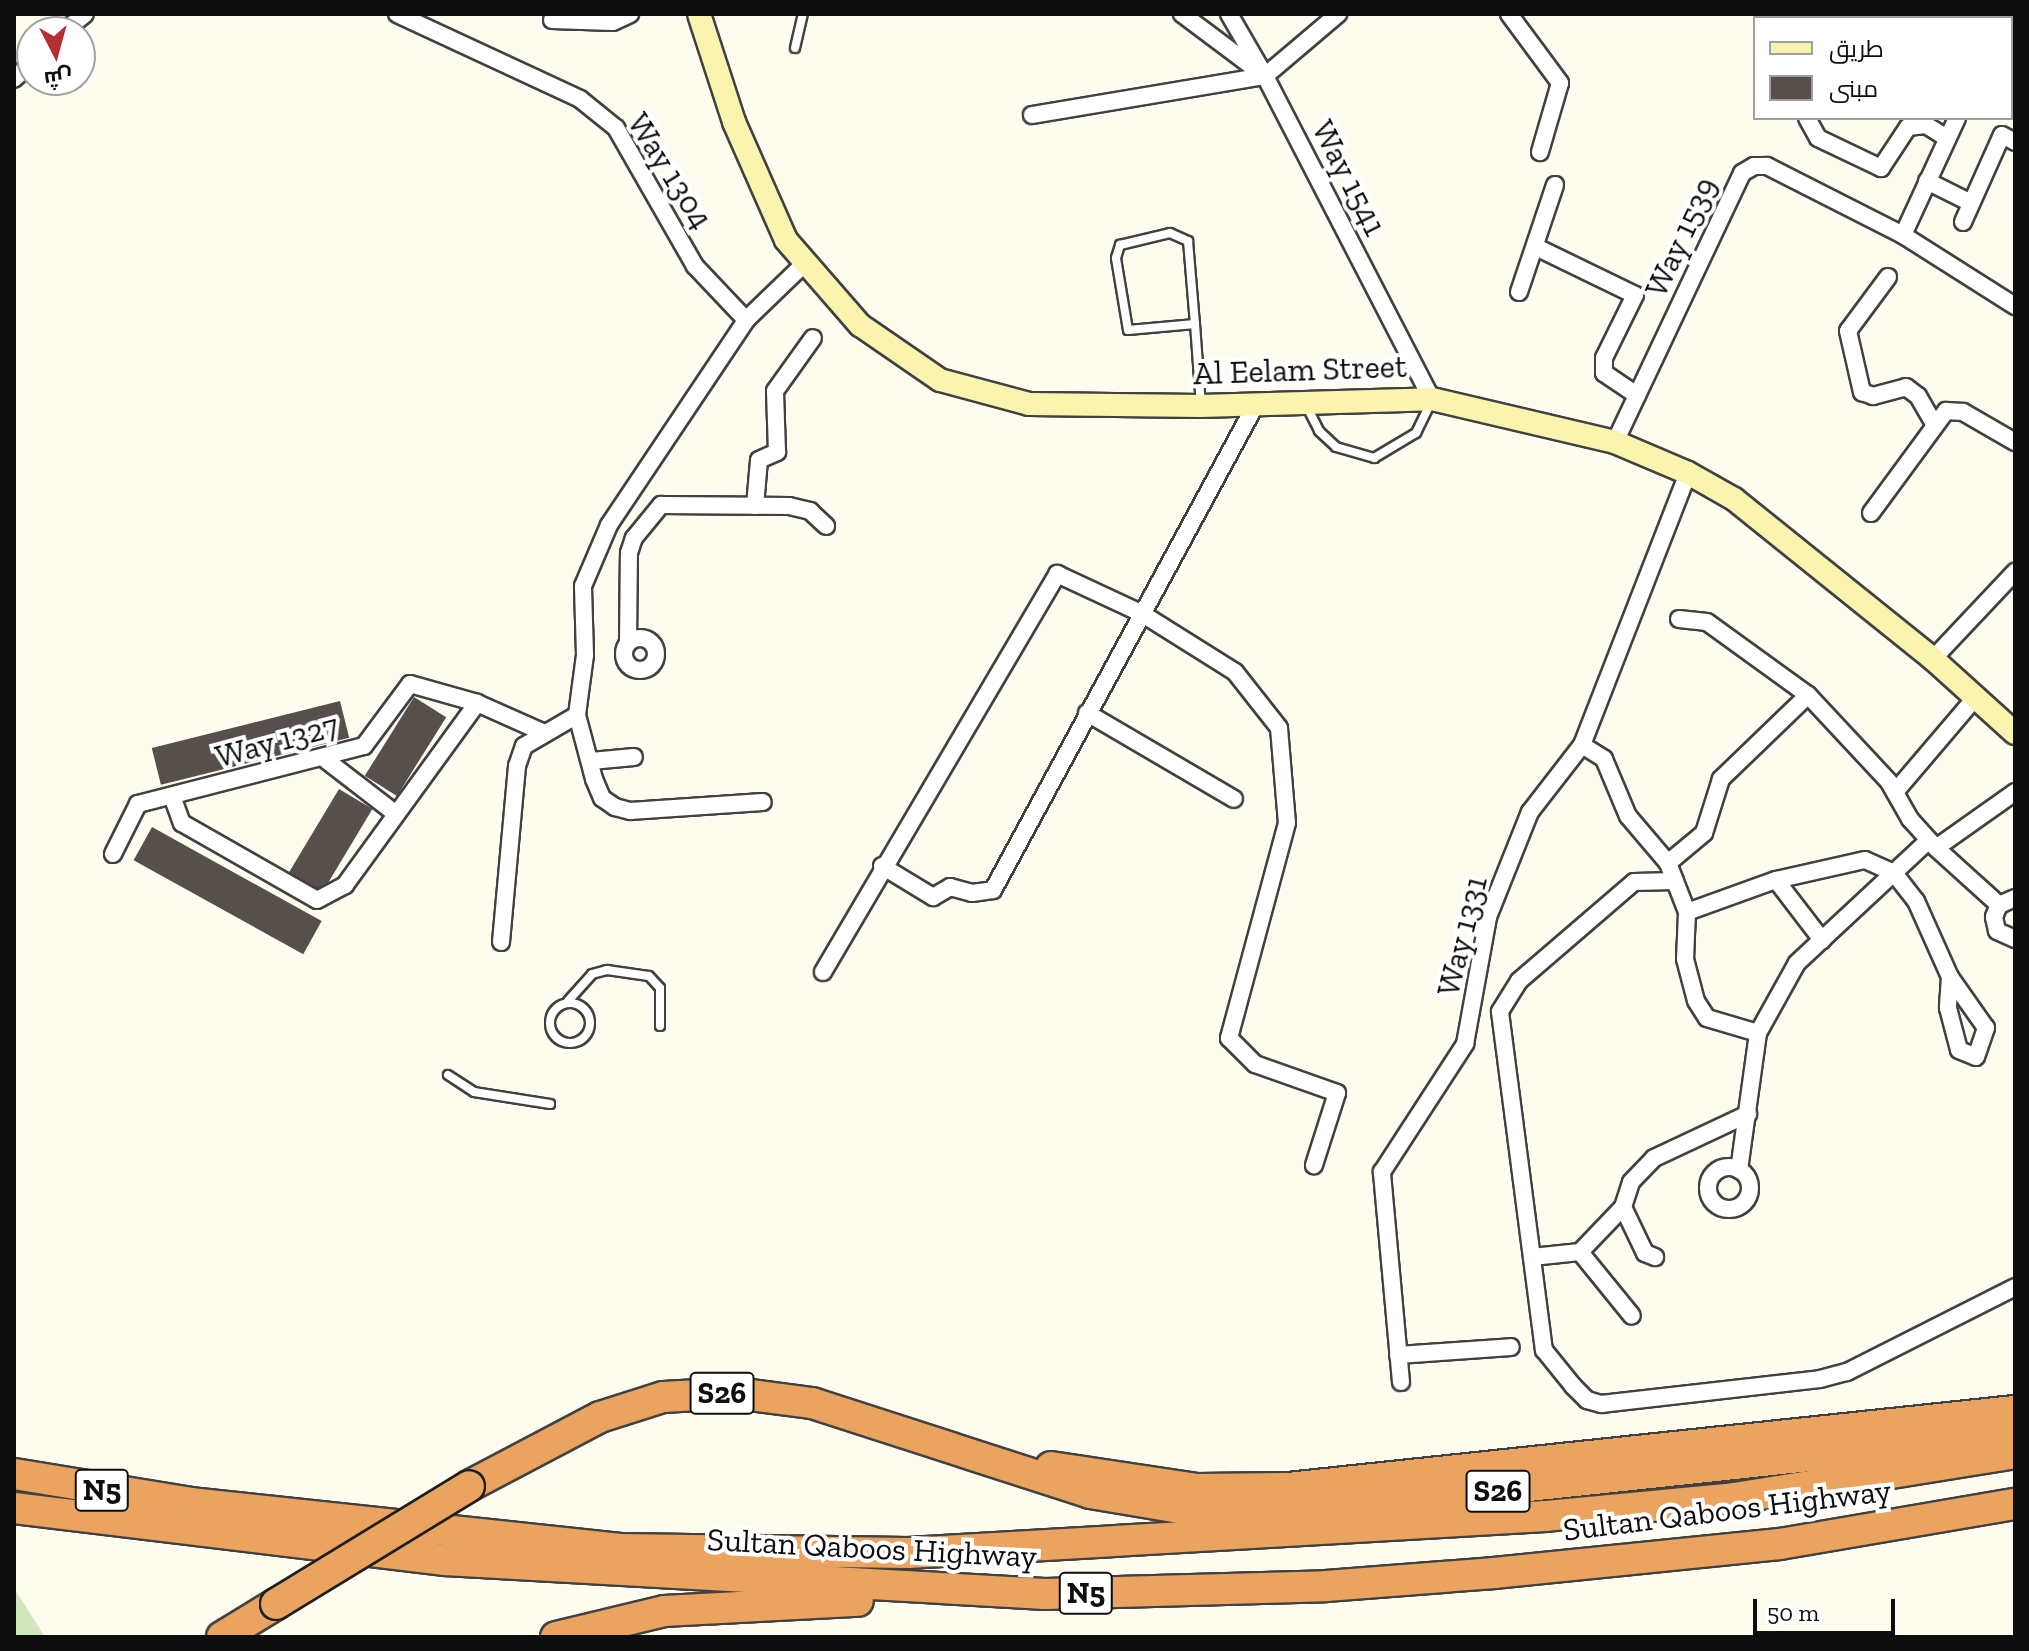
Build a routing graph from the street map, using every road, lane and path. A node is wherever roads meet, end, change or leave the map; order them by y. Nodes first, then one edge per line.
1 (397, 14) edge
2 (630, 14) edge
3 (699, 14) edge
4 (803, 14) edge
5 (1182, 14) edge
6 (1229, 14) edge
7 (1338, 14) edge
8 (1509, 14) edge
9 (552, 20) dead end
10 (795, 48) dead end
11 (1265, 76) junction
12 (1032, 115) dead end
13 (1808, 120) edge
14 (1956, 120) edge
15 (1947, 138) junction
16 (2015, 142) edge
17 (1540, 152) dead end
18 (1927, 181) junction
19 (1555, 185) dead end
20 (1971, 203) junction
21 (1963, 222) dead end
22 (1903, 235) junction
23 (1536, 247) junction
24 (804, 264) junction
25 (1888, 277) dead end
26 (1519, 292) dead end
27 (2015, 306) edge
28 (746, 320) junction
29 (1195, 324) junction
30 (813, 338) dead end
31 (1637, 395) junction
32 (1432, 399) junction
33 (1305, 403) junction
34 (1256, 404) junction
35 (1201, 406) junction
36 (1934, 424) junction
37 (1615, 442) junction
38 (2015, 442) edge
39 (1688, 473) junction
40 (755, 506) junction
41 (1871, 513) dead end
42 (826, 526) dead end
43 (2015, 572) edge
44 (1141, 613) junction
45 (1679, 619) dead end
46 (628, 643) dead end
47 (1933, 659) junction
48 (1808, 695) junction
49 (1975, 698) junction
50 (477, 703) junction
51 (1087, 713) junction
52 (577, 715) junction
53 (542, 732) junction
54 (2015, 733) edge
55 (1582, 745) junction
56 (634, 757) dead end
57 (326, 760) junction
58 (591, 761) junction
59 (1895, 792) junction
60 (2015, 792) edge
61 (172, 796) junction
62 (1234, 799) dead end
63 (763, 802) dead end
64 (396, 814) junction
65 (1932, 844) junction
66 (113, 854) dead end
67 (1668, 863) junction
68 (882, 866) junction
69 (1894, 873) junction
70 (1776, 880) junction
71 (1675, 881) junction
72 (2015, 898) edge
73 (1999, 905) junction
74 (1687, 912) junction
75 (2015, 939) edge
76 (1822, 940) junction
77 (501, 942) dead end
78 (823, 972) dead end
79 (1950, 977) dead end
80 (568, 1001) junction
81 (660, 1026) dead end
82 (1758, 1033) junction
83 (448, 1075) dead end
84 (550, 1104) dead end
85 (1748, 1114) junction
86 (1314, 1165) dead end
87 (1739, 1170) dead end
88 (1623, 1207) junction
89 (1580, 1252) junction
90 (1532, 1257) junction
91 (1655, 1257) dead end
92 (2015, 1287) edge
93 (1632, 1316) dead end
94 (1511, 1347) dead end
95 (1398, 1355) junction
96 (1401, 1382) dead end
97 (2015, 1411) edge
98 (2015, 1434) edge
99 (2015, 1453) edge
100 (984, 1460) junction
101 (14, 1474) edge
102 (2015, 1504) edge
103 (14, 1508) edge
104 (1045, 1594) junction
105 (222, 1637) edge
106 (556, 1637) edge

1 - 28 street, Way 1304
2 - 9 street
3 - 24 main road, Al Eelam Street
4 - 10 lane
5 - 11 street, Way 1541
6 - 11 street
7 - 11 street
8 - 17 street
11 - 12 street
11 - 32 street, Way 1541
13 - 15 street
14 - 15 street
15 - 18 street
16 - 20 street
18 - 20 street
18 - 22 street
19 - 23 street
20 - 21 street
22 - 27 street, Way 1539
22 - 31 street, Way 1539
23 - 26 street
23 - 31 street
24 - 28 street
24 - 35 main road, Al Eelam Street
25 - 36 street
28 - 52 street
29 - 29 lane
29 - 35 lane
30 - 40 street
31 - 37 street, Way 1539
32 - 33 main road, Al Eelam Street
32 - 33 lane
32 - 37 main road, Al Eelam Street
33 - 34 main road, Al Eelam Street
34 - 35 main road, Al Eelam Street
34 - 44 street
36 - 38 street
36 - 41 street
37 - 39 main road, Al Eelam Street
39 - 47 main road, Al Eelam Street
39 - 55 street, Way 1331
40 - 42 street
40 - 46 street
43 - 47 street
44 - 51 street
44 - 68 street
44 - 86 street
45 - 48 street
47 - 49 main road, Al Eelam Street
48 - 59 street
48 - 67 street
49 - 54 main road, Al Eelam Street
49 - 59 street
50 - 53 street, Way 1327
50 - 57 street, Way 1327
50 - 64 street
51 - 62 street
51 - 68 street
52 - 53 street
52 - 58 street
53 - 77 street
55 - 67 street
55 - 95 street, Way 1331
56 - 58 street
57 - 61 street, Way 1327
57 - 64 street
58 - 63 street
59 - 65 street
60 - 65 street
61 - 64 street
61 - 66 street, Way 1327
65 - 69 street
65 - 73 street
67 - 71 street
68 - 78 street
69 - 70 street
69 - 76 street
69 - 79 street
70 - 74 street
70 - 76 street
71 - 74 street
71 - 90 street
72 - 73 street
73 - 75 street
74 - 82 street
76 - 82 street
80 - 80 lane
80 - 81 lane
82 - 85 street
83 - 84 lane
85 - 87 street
85 - 88 street
88 - 89 street
88 - 91 street
89 - 90 street
89 - 93 street
90 - 92 street
94 - 95 street
95 - 96 street, Way 1331
97 - 100 highway
98 - 100 highway, S26
99 - 101 highway, Sultan Qaboos Highway / N5
100 - 105 highway, S26, bridge
102 - 104 highway, Sultan Qaboos Highway / N5
103 - 104 highway, Sultan Qaboos Highway / N5
104 - 106 highway

